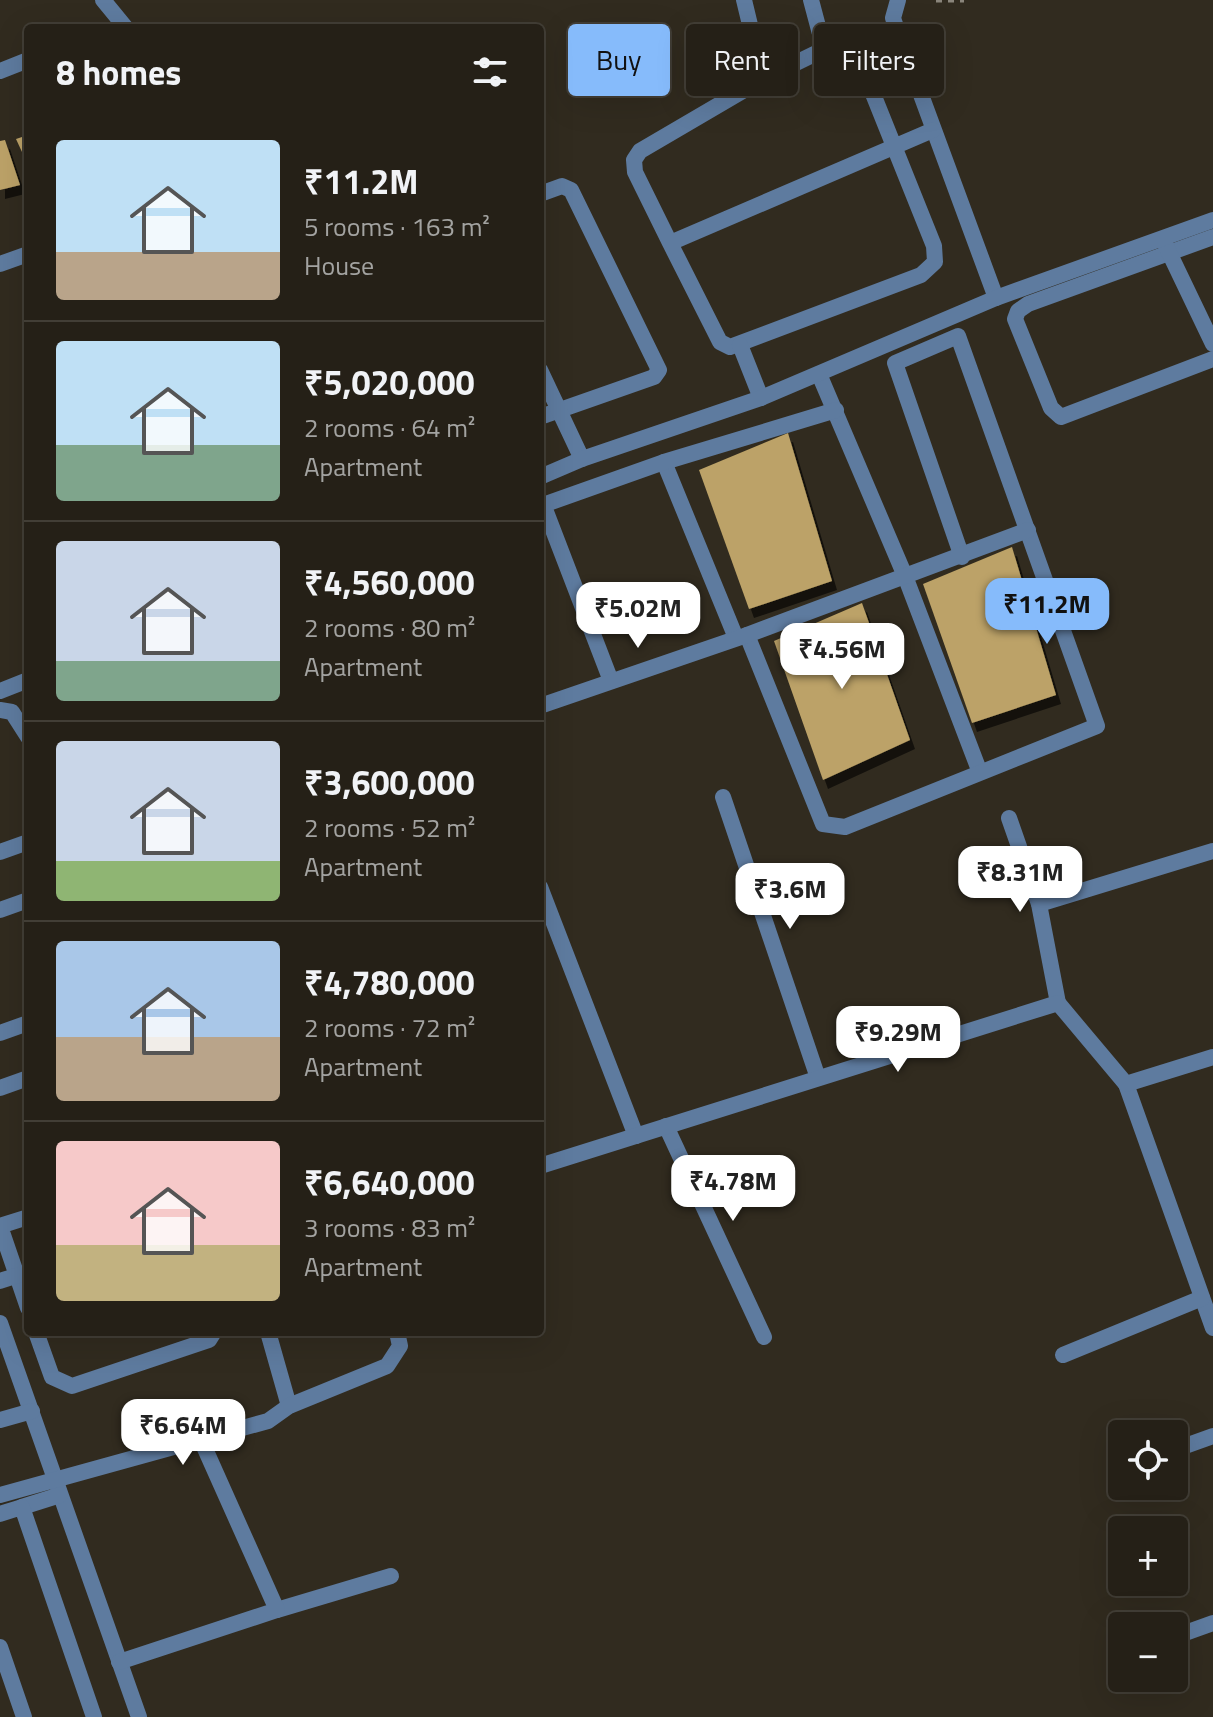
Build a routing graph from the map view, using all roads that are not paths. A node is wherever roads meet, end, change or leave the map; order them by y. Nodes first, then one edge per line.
1 (103, 0) edge
2 (744, 0) edge
3 (811, 0) edge
4 (898, 0) edge
5 (119, 24) edge
6 (750, 24) edge
7 (817, 24) edge
8 (24, 62) edge
9 (0, 71) edge
10 (734, 96) edge
11 (875, 96) edge
12 (933, 130) junction
13 (896, 147) junction
14 (544, 193) edge
15 (1213, 220) edge
16 (1162, 237) junction
17 (1213, 237) edge
18 (670, 243) junction
19 (1170, 254) junction
20 (24, 255) edge
21 (0, 264) edge
22 (996, 298) junction
23 (1213, 344) edge
24 (740, 345) junction
25 (1213, 359) edge
26 (819, 374) junction
27 (544, 378) edge
28 (761, 398) junction
29 (559, 409) junction
30 (836, 410) junction
31 (544, 415) edge
32 (582, 459) junction
33 (664, 462) junction
34 (544, 475) edge
35 (544, 504) edge
36 (544, 510) edge
37 (1028, 530) junction
38 (962, 557) junction
39 (905, 576) junction
40 (741, 636) junction
41 (611, 681) junction
42 (24, 682) edge
43 (0, 691) edge
44 (544, 705) edge
45 (0, 710) edge
46 (24, 731) edge
47 (979, 770) junction
48 (723, 797) dead end
49 (1009, 818) dead end
50 (24, 843) edge
51 (1213, 851) edge
52 (0, 852) edge
53 (544, 897) edge
54 (24, 901) edge
55 (1039, 904) junction
56 (0, 910) edge
57 (1058, 1003) junction
58 (24, 1024) edge
59 (0, 1033) edge
60 (1213, 1057) edge
61 (818, 1078) junction
62 (24, 1079) edge
63 (1126, 1084) junction
64 (0, 1088) edge
65 (666, 1126) junction
66 (636, 1136) junction
67 (544, 1165) edge
68 (24, 1218) edge
69 (22, 1274) edge
70 (0, 1281) edge
71 (1202, 1298) junction
72 (0, 1323) edge
73 (1213, 1328) edge
74 (37, 1336) edge
75 (212, 1336) edge
76 (269, 1336) edge
77 (398, 1336) edge
78 (764, 1337) dead end
79 (1063, 1355) dead end
80 (289, 1406) junction
81 (32, 1411) junction
82 (0, 1420) edge
83 (1213, 1436) edge
84 (202, 1442) junction
85 (1188, 1445) edge
86 (58, 1487) junction
87 (0, 1495) edge
88 (22, 1507) junction
89 (0, 1514) edge
90 (391, 1576) dead end
91 (277, 1610) junction
92 (1213, 1623) edge
93 (1188, 1632) edge
94 (0, 1647) edge
95 (119, 1662) junction
96 (136, 1716) edge
97 (24, 1717) edge
98 (94, 1717) edge

1 - 5 street
2 - 6 street
3 - 7 street
4 - 12 street
8 - 9 street
10 - 18 street
11 - 13 street
12 - 13 street
12 - 22 street
13 - 18 street
13 - 24 street
14 - 29 street
15 - 16 street
16 - 19 street
16 - 22 street
17 - 19 street
18 - 24 street
19 - 23 street
19 - 25 street
20 - 21 street
22 - 26 street
24 - 28 street
26 - 28 street
26 - 30 street
27 - 29 street
28 - 32 street
29 - 31 street
29 - 32 street
30 - 33 street
30 - 39 street
32 - 34 street
33 - 35 street
33 - 40 street
36 - 41 street
37 - 38 street
37 - 38 street
37 - 47 street
38 - 39 street
39 - 40 street
39 - 47 street
40 - 41 street
40 - 47 street
41 - 44 street
42 - 43 street
45 - 46 street
48 - 61 street
49 - 55 street
50 - 52 street
51 - 55 street
53 - 66 street
54 - 56 street
55 - 57 street
57 - 61 street
57 - 63 street
58 - 59 street
60 - 63 street
61 - 65 street
62 - 64 street
63 - 71 street
65 - 66 street
65 - 78 street
66 - 67 street
68 - 69 street
69 - 70 street
71 - 73 street
71 - 79 street
72 - 81 street
74 - 75 street
76 - 80 street
77 - 80 street
80 - 84 street
81 - 82 street
81 - 86 street
83 - 85 street
84 - 86 street
84 - 91 street
86 - 87 street
86 - 88 street
86 - 95 street
88 - 89 street
88 - 98 street
90 - 91 street
91 - 95 street
92 - 93 street
94 - 97 street
95 - 96 street

